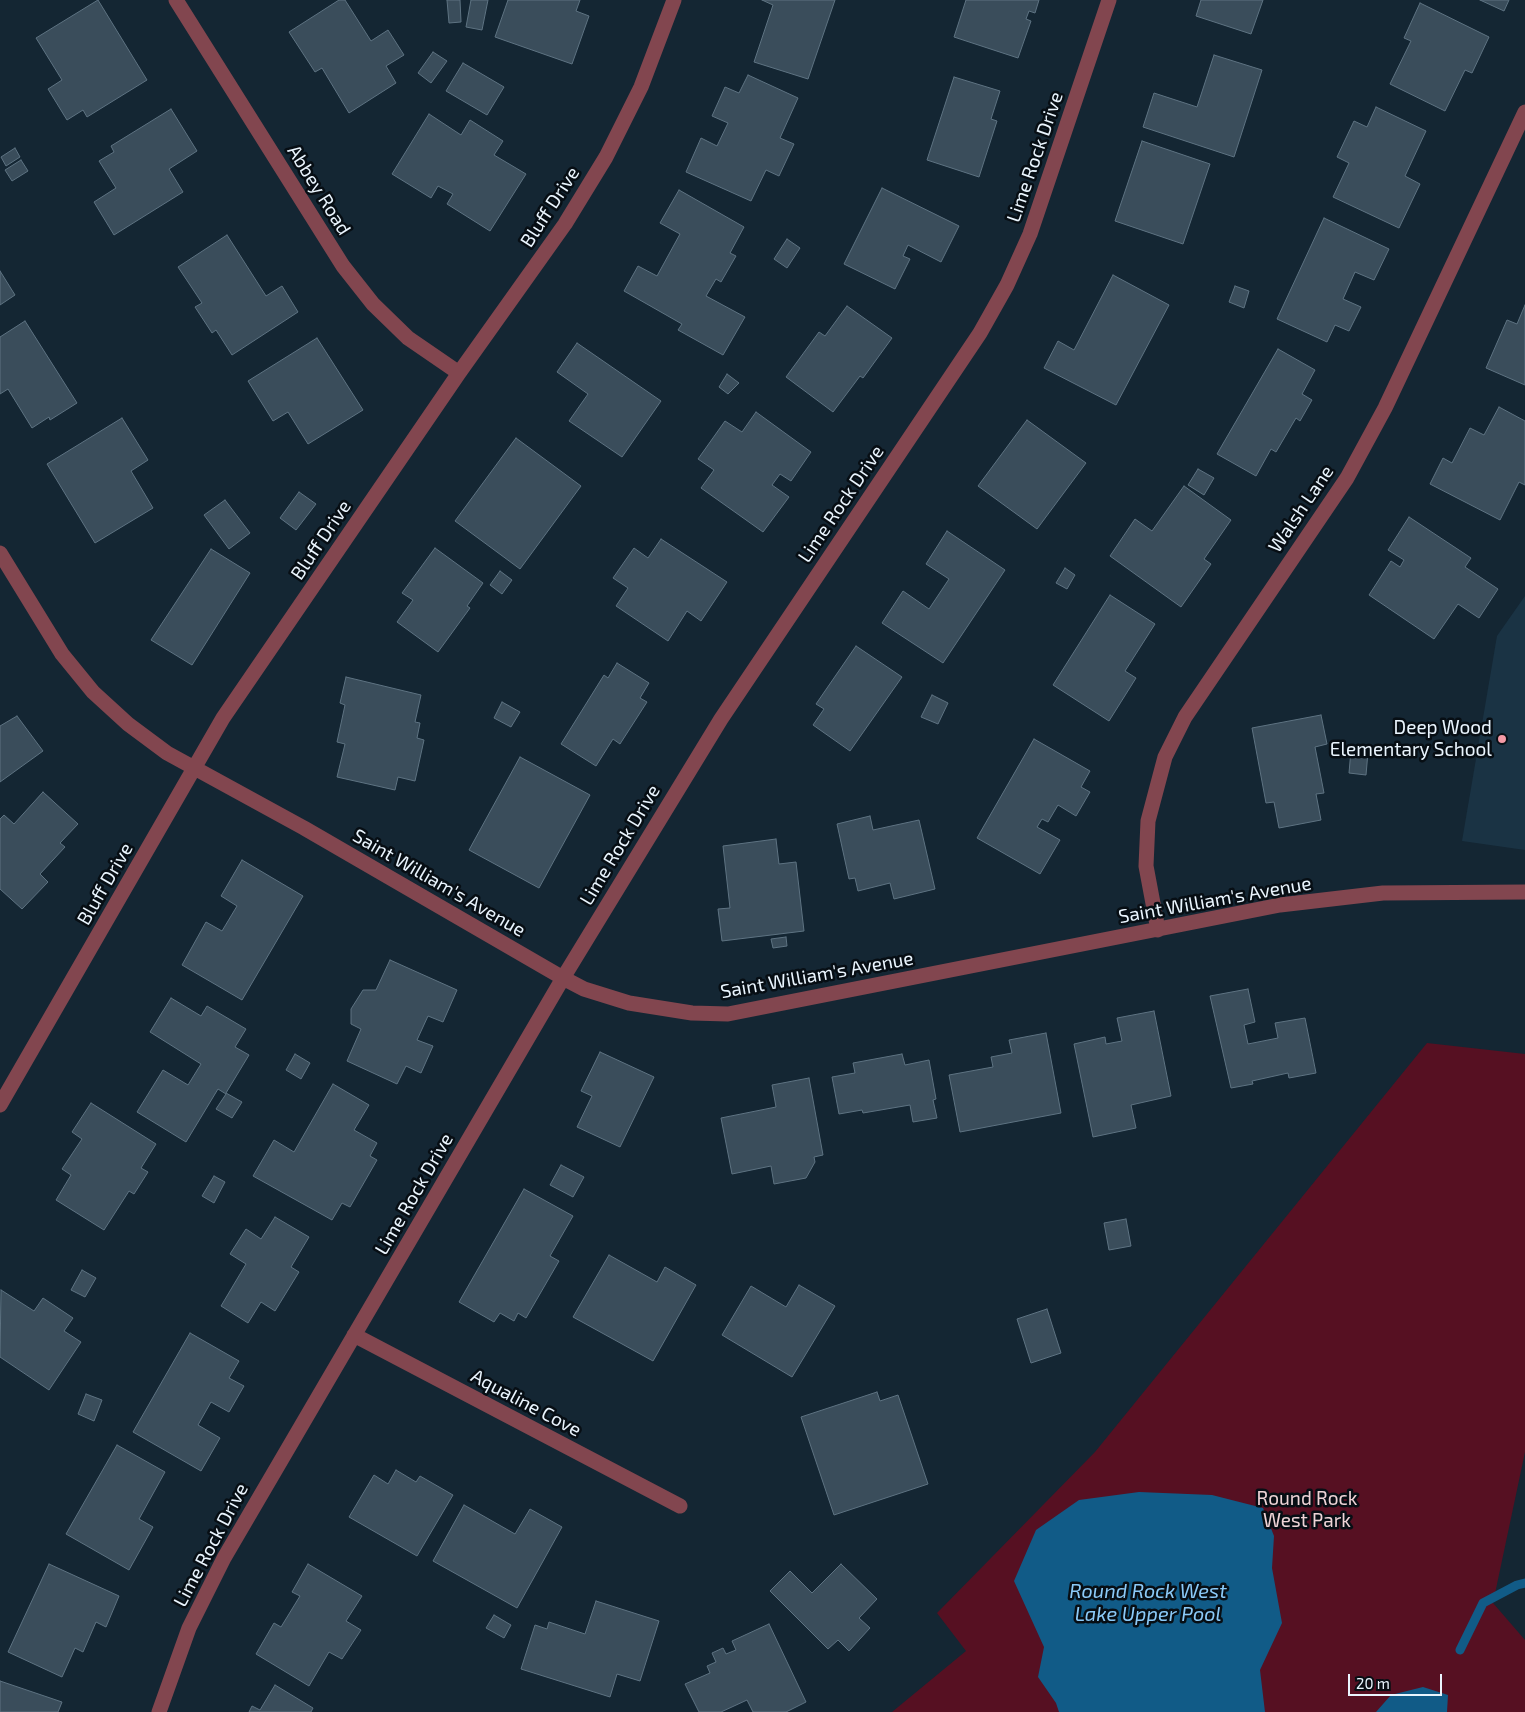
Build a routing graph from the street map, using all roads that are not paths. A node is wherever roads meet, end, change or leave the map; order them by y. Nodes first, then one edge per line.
1 (176, 0) edge
2 (674, 0) edge
3 (1109, 0) edge
4 (1525, 112) edge
5 (459, 373) junction
6 (0, 553) edge
7 (195, 768) junction
8 (1525, 892) edge
9 (1158, 930) junction
10 (563, 978) junction
11 (0, 1105) edge
12 (354, 1335) junction
13 (680, 1506) dead end
14 (159, 1712) edge

1 - 5 street, Abbey Road
2 - 5 street, Bluff Drive
3 - 10 street, Lime Rock Drive
4 - 9 street, Walsh Lane
5 - 7 street, Bluff Drive
6 - 7 street, Saint William's Avenue
7 - 10 street, Saint William's Avenue
7 - 11 street, Bluff Drive
8 - 9 street, Saint William's Avenue
9 - 10 street, Saint William's Avenue
10 - 12 street, Lime Rock Drive
12 - 13 street, Aqualine Cove
12 - 14 street, Lime Rock Drive

